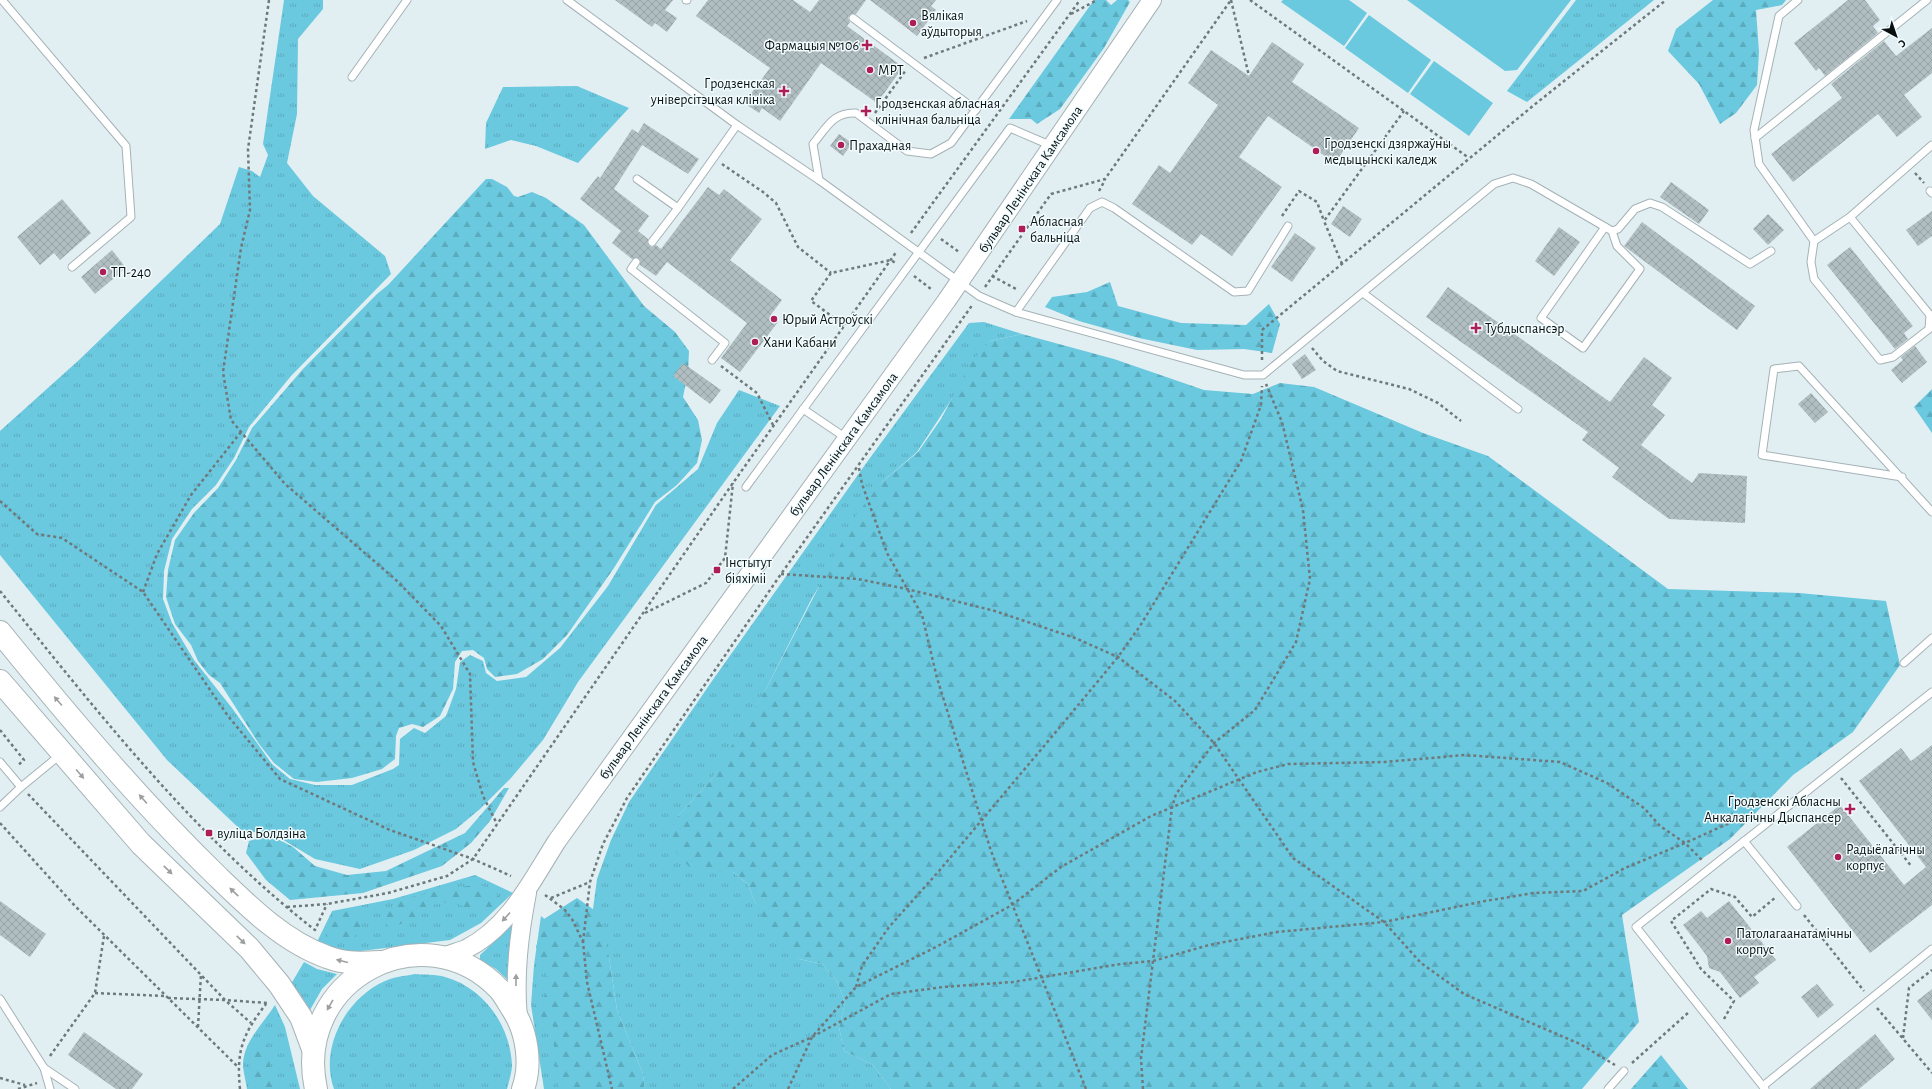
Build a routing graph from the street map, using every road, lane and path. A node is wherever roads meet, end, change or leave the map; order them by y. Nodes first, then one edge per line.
1 (2, 0) edge
2 (269, 0) edge
3 (407, 0) edge
4 (567, 0) edge
5 (1057, 0) edge
6 (1080, 0) edge
7 (1097, 0) edge
8 (1152, 0) edge
9 (1231, 0) edge
10 (1250, 0) edge
11 (1666, 0) edge
12 (1798, 0) edge
13 (1927, 0) edge
14 (1069, 14) junction
15 (853, 18) dead end
16 (1030, 20) dead end
17 (912, 62) junction
18 (1249, 76) dead end
19 (352, 77) dead end
20 (900, 78) dead end
21 (976, 110) junction
22 (876, 111) dead end
23 (1404, 111) junction
24 (737, 125) junction
25 (1755, 138) junction
26 (1932, 145) edge
27 (1053, 146) junction
28 (714, 158) junction
29 (1469, 158) junction
30 (1909, 165) junction
31 (637, 180) dead end
32 (819, 180) junction
33 (1931, 192) edge
34 (678, 208) junction
35 (1850, 217) junction
36 (1324, 221) junction
37 (1288, 226) joint
38 (1605, 227) junction
39 (1612, 231) junction
40 (905, 241) junction
41 (1814, 241) junction
42 (652, 242) dead end
43 (1771, 251) dead end
44 (919, 252) junction
45 (891, 260) junction
46 (636, 262) dead end
47 (1342, 264) junction
48 (72, 267) dead end
49 (831, 273) junction
50 (992, 276) junction
51 (959, 282) junction
52 (1363, 293) junction
53 (1028, 295) junction
54 (979, 296) junction
55 (1016, 312) junction
56 (1931, 315) edge
57 (844, 325) junction
58 (1306, 340) junction
59 (712, 360) joint
60 (1262, 375) junction
61 (803, 409) junction
62 (1518, 409) dead end
63 (1461, 421) dead end
64 (774, 425) junction
65 (241, 432) junction
66 (847, 439) junction
67 (859, 467) junction
68 (1902, 477) junction
69 (733, 483) junction
70 (746, 488) dead end
71 (0, 501) edge
72 (1932, 512) edge
73 (781, 574) junction
74 (907, 588) junction
75 (0, 591) edge
76 (143, 592) junction
77 (644, 613) junction
78 (0, 632) edge
79 (1932, 638) edge
80 (1118, 656) junction
81 (1904, 663) dead end
82 (0, 681) edge
83 (1932, 692) edge
84 (0, 730) edge
85 (1214, 743) junction
86 (62, 754) junction
87 (0, 762) edge
88 (1835, 770) junction
89 (9, 773) junction
90 (1239, 780) junction
91 (21, 787) junction
92 (0, 807) edge
93 (1172, 807) junction
94 (1785, 809) junction
95 (981, 820) junction
96 (0, 823) edge
97 (497, 824) junction
98 (1744, 841) junction
99 (1686, 843) junction
100 (473, 859) junction
101 (1912, 867) dead end
102 (1711, 868) junction
103 (511, 876) dead end
104 (590, 882) junction
105 (529, 885) junction
106 (1784, 891) junction
107 (545, 895) dead end
108 (551, 898) junction
109 (327, 904) junction
110 (1012, 905) junction
111 (1796, 906) joint
112 (287, 907) junction
113 (1384, 922) junction
114 (104, 936) junction
115 (583, 942) junction
116 (1932, 949) edge
117 (443, 957) junction
118 (380, 962) junction
119 (1153, 962) junction
120 (1932, 970) edge
121 (201, 973) junction
122 (1041, 977) junction
123 (856, 987) junction
124 (1864, 991) junction
125 (95, 993) junction
126 (1858, 996) dead end
127 (167, 997) junction
128 (0, 999) edge
129 (200, 999) junction
130 (1870, 999) junction
131 (225, 1000) junction
132 (1697, 1005) junction
133 (518, 1019) junction
134 (251, 1024) junction
135 (1724, 1024) dead end
136 (198, 1028) junction
137 (812, 1037) junction
138 (1903, 1039) junction
139 (313, 1049) junction
140 (43, 1067) junction
141 (238, 1067) junction
142 (1624, 1071) junction
143 (1932, 1073) edge
144 (0, 1078) edge
145 (48, 1081) junction
146 (25, 1085) junction
147 (1764, 1087) edge
148 (18, 1089) edge
149 (50, 1089) edge
150 (75, 1089) edge
151 (240, 1089) edge
152 (316, 1089) edge
153 (523, 1089) edge
154 (612, 1089) edge
155 (733, 1089) edge
156 (788, 1089) edge
157 (1086, 1089) edge
158 (1143, 1089) edge
159 (1608, 1089) edge

1 - 48 lane
2 - 65 path
3 - 19 lane
4 - 24 lane
5 - 21 lane
6 - 14 path
7 - 14 path
8 - 27 street, бульвар Ленінскага Камсамола
9 - 18 path
9 - 50 path
10 - 23 path
11 - 29 path
12 - 25 lane
13 - 25 lane
14 - 40 path
15 - 17 lane
16 - 17 path
17 - 21 lane
20 - 22 path
21 - 32 lane
23 - 29 path
23 - 36 path
24 - 28 lane
24 - 32 lane
25 - 41 lane
26 - 30 lane
27 - 44 lane
27 - 51 street, бульвар Ленінскага Камсамола
28 - 34 lane
28 - 49 path
29 - 47 path
30 - 33 path
30 - 35 lane
31 - 34 lane
32 - 40 lane
34 - 42 lane
35 - 41 lane
35 - 56 lane
36 - 37 path
36 - 47 path
37 - 53 lane
38 - 39 lane
38 - 39 lane
38 - 52 lane
39 - 43 lane
40 - 44 lane
40 - 45 path
41 - 56 lane
44 - 51 lane
44 - 61 lane
45 - 49 path
45 - 57 path
46 - 59 lane
47 - 60 path
49 - 57 path
50 - 53 path
50 - 54 path
51 - 54 lane
51 - 66 street, бульвар Ленінскага Камсамола
52 - 58 lane
52 - 62 lane
53 - 55 lane
54 - 55 lane
54 - 67 path
55 - 60 lane
57 - 64 path
58 - 60 lane
58 - 63 path
59 - 64 path
60 - 80 path
60 - 85 path
61 - 66 lane
61 - 70 lane
64 - 69 path
65 - 76 path
65 - 97 path
66 - 105 street, бульвар Ленінскага Камсамола
67 - 73 path
67 - 74 path
68 - 68 lane
68 - 72 lane
69 - 77 path
69 - 77 path
71 - 76 path
73 - 74 path
73 - 104 path
74 - 80 path
74 - 95 path
75 - 112 path
76 - 100 path
77 - 97 path
118 -> 78 main road
79 - 81 lane
80 - 85 path
80 - 95 path
82 - 86 main road
83 - 88 lane
84 - 89 path
85 - 90 path
85 - 93 path
86 - 91 lane
86 -> 139 main road
87 - 89 lane
88 - 94 lane
88 - 101 path
89 - 91 lane
90 - 93 path
90 - 99 path
90 - 113 path
91 - 92 lane
91 - 121 path
93 - 110 path
93 - 119 path
94 - 98 lane
94 - 99 path
95 - 110 path
95 - 123 path
96 - 114 path
97 - 100 path
98 - 102 lane
98 - 106 lane
99 - 102 path
99 - 113 path
100 - 103 path
100 - 109 path
102 - 132 lane
104 - 108 path
104 - 115 path
105 -> 117 street, бульвар Ленінскага Камсамола
133 -> 105 street, бульвар Ленінскага Камсамола
106 - 111 lane
106 - 135 path
107 - 108 path
108 - 115 path
109 - 112 path
109 - 112 path
110 - 122 path
110 - 123 path
111 - 124 path
113 - 119 path
113 - 142 path
114 - 125 path
114 - 127 path
115 - 154 path
116 - 130 lane
117 - 118 main road
117 - 133 main road
118 -> 139 main road
119 - 122 path
119 - 158 path
120 - 138 path
121 - 129 path
121 - 131 path
122 - 137 path
122 - 157 path
123 - 137 path
124 - 126 path
124 - 130 path
125 - 127 path
125 - 140 path
127 - 129 path
127 - 136 path
128 - 140 lane
129 - 131 path
129 - 136 path
130 - 138 path
130 - 147 lane
131 - 134 path
131 - 134 path
132 - 142 path
132 - 147 lane
133 - 153 main road
134 - 141 path
136 - 141 path
137 - 155 path
137 - 156 path
138 - 143 path
139 - 152 main road
140 - 145 lane
140 - 150 lane
141 - 151 path
142 - 159 lane
144 - 146 path
145 - 146 path
145 - 149 lane
146 - 148 path

